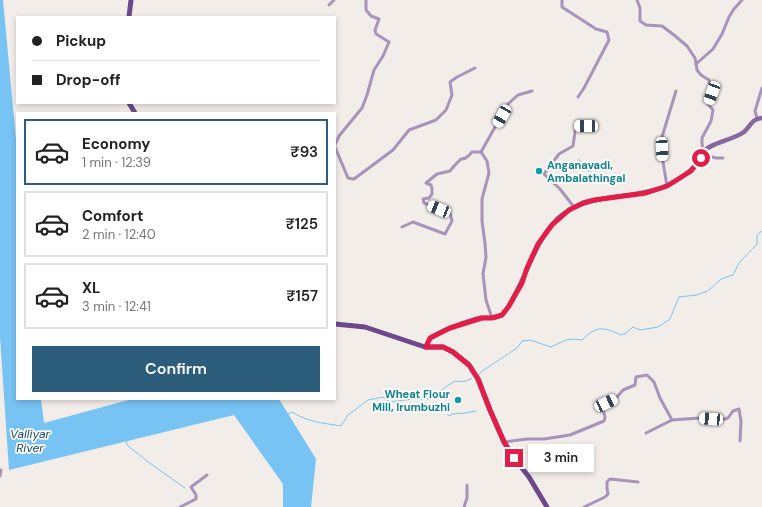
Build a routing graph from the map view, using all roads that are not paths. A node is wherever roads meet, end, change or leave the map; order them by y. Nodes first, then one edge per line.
1 (130, 0) edge
2 (334, 0) edge
3 (366, 0) edge
4 (562, 0) edge
5 (637, 0) edge
6 (742, 0) edge
7 (329, 5) dead end
8 (129, 16) edge
9 (696, 64) junction
10 (475, 68) dead end
11 (762, 88) edge
12 (532, 91) dead end
13 (676, 91) dead end
14 (578, 97) dead end
15 (759, 118) edge
16 (595, 126) dead end
17 (336, 144) edge
18 (336, 148) edge
19 (481, 152) junction
20 (703, 153) junction
21 (723, 158) dead end
22 (667, 186) junction
23 (574, 207) junction
24 (402, 227) dead end
25 (492, 318) junction
26 (336, 324) edge
27 (426, 347) junction
28 (672, 420) junction
29 (646, 433) dead end
30 (740, 441) dead end
31 (504, 442) junction
32 (1, 470) edge
33 (207, 475) dead end
34 (0, 476) edge
35 (638, 482) dead end
36 (467, 485) dead end
37 (180, 507) edge
38 (464, 507) edge
39 (547, 507) edge
40 (584, 507) edge

1 - 8 main road
2 - 7 street
3 - 17 street
4 - 14 street
5 - 9 street
6 - 9 street
9 - 20 street
10 - 18 street
11 - 15 street
12 - 19 street
13 - 22 street
15 - 20 main road
16 - 23 street
19 - 24 street
19 - 25 street
20 - 21 street
20 - 22 main road
22 - 23 main road
23 - 25 main road
25 - 27 main road
26 - 27 main road
27 - 31 main road
28 - 29 street
28 - 30 street
28 - 31 street
31 - 39 main road
32 - 34 street
33 - 37 street
35 - 40 street
36 - 38 street

